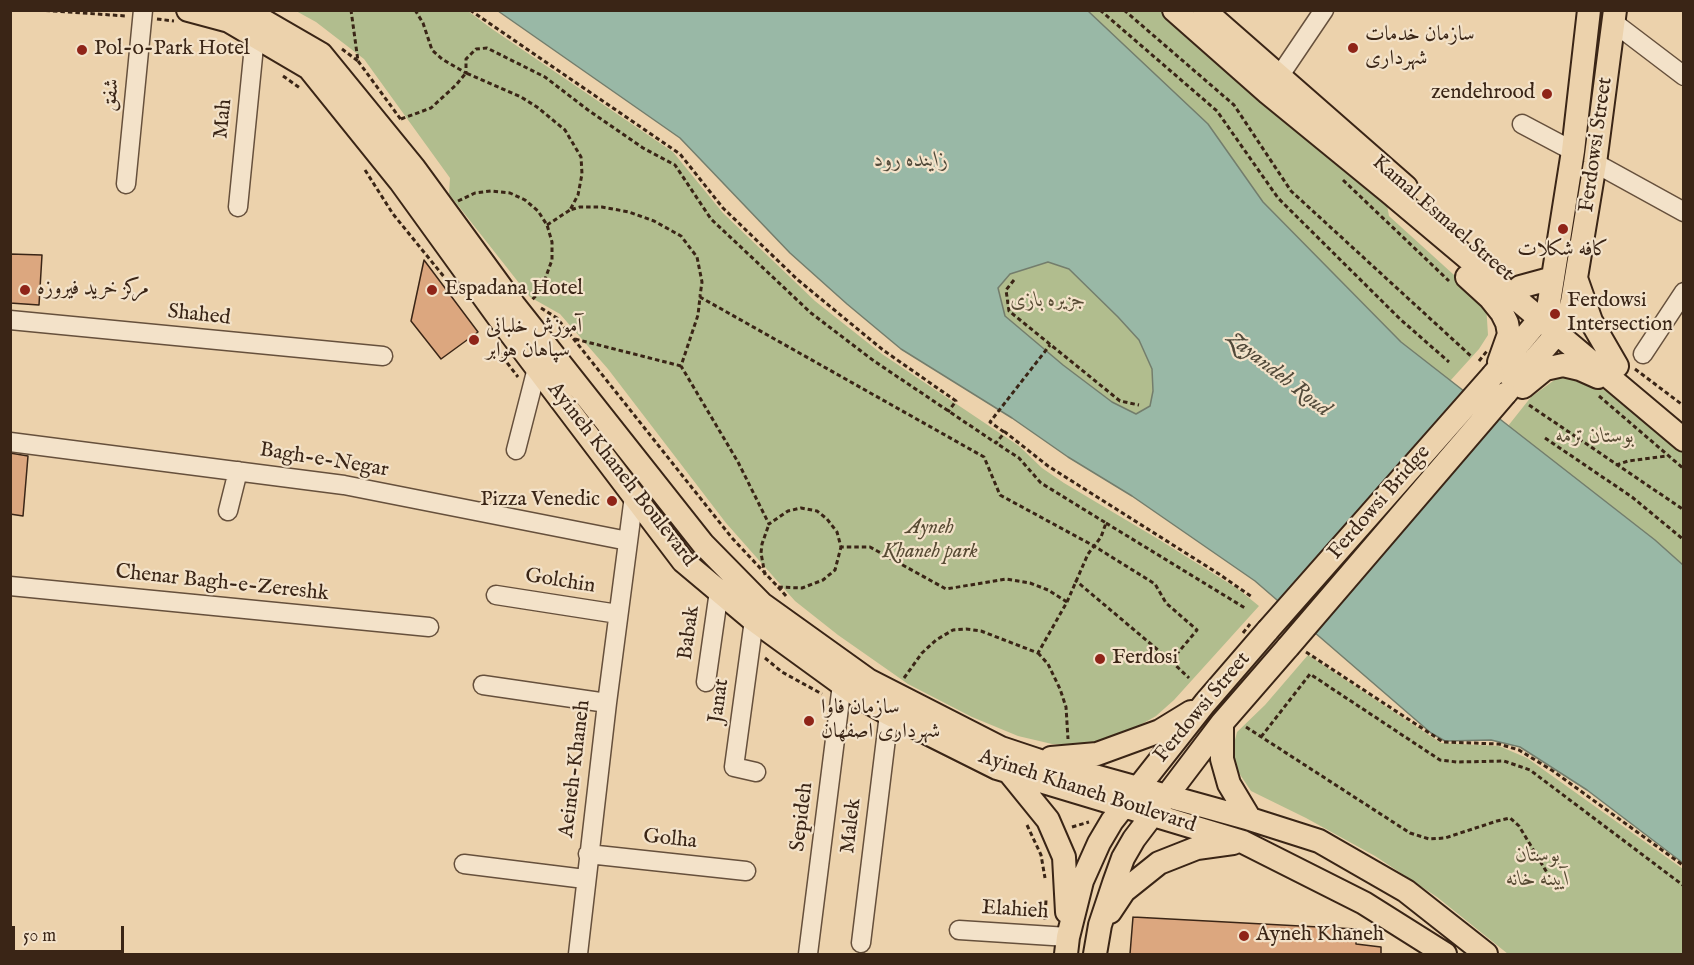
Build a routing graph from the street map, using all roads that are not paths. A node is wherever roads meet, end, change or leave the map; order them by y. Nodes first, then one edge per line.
1 (143, 10) edge
2 (188, 10) edge
3 (245, 10) edge
4 (1174, 10) edge
5 (1204, 10) edge
6 (1324, 10) edge
7 (1589, 10) edge
8 (1614, 16) edge
9 (255, 36) junction
10 (1683, 76) edge
11 (1274, 85) junction
12 (1522, 124) dead end
13 (1572, 151) junction
14 (1595, 163) junction
15 (126, 184) dead end
16 (1389, 192) junction
17 (238, 207) dead end
18 (1683, 212) edge
19 (1554, 278) junction
20 (1577, 279) junction
21 (1520, 287) junction
22 (1683, 292) edge
23 (10, 320) edge
24 (1552, 322) junction
25 (382, 356) dead end
26 (537, 368) junction
27 (1628, 369) junction
28 (1493, 375) junction
29 (1505, 394) junction
30 (1683, 423) edge
31 (10, 442) edge
32 (1676, 448) edge
33 (516, 450) dead end
34 (238, 471) junction
35 (634, 496) junction
36 (228, 511) dead end
37 (628, 541) junction
38 (10, 586) edge
39 (719, 591) junction
40 (496, 595) dead end
41 (618, 614) junction
42 (754, 620) junction
43 (429, 627) dead end
44 (1268, 630) joint
45 (1297, 649) joint
46 (706, 682) dead end
47 (842, 684) junction
48 (483, 686) dead end
49 (1206, 703) junction
50 (607, 704) junction
51 (889, 714) junction
52 (1222, 723) junction
53 (1037, 760) junction
54 (756, 772) dead end
55 (1009, 772) junction
56 (1138, 786) junction
57 (1167, 796) junction
58 (1124, 805) junction
59 (1152, 815) junction
60 (1250, 819) junction
61 (1243, 842) junction
62 (588, 854) junction
63 (464, 864) dead end
64 (746, 871) dead end
65 (585, 879) junction
66 (1391, 882) junction
67 (1376, 910) junction
68 (1100, 925) junction
69 (959, 930) dead end
70 (861, 943) dead end
71 (1067, 946) edge
72 (578, 954) edge
73 (808, 954) edge
74 (1095, 954) edge
75 (1446, 954) edge
76 (1486, 954) edge

1 - 15 street, شفق
2 - 9 main road, Ayineh Khaneh Boulevard
3 - 53 main road, Ayineh Khaneh Boulevard
4 - 11 main road, Kamal Esmael Street
5 - 11 main road, Kamal Esmael Street
6 - 11 street
7 - 13 main road
8 - 10 street
8 - 14 main road, Ferdowsi Street
9 - 17 street, Mah
9 - 26 main road, Ayineh Khaneh Boulevard
11 - 16 main road, Kamal Esmael Street
11 - 21 main road, Kamal Esmael Street
12 - 13 street
13 - 19 main road
14 - 18 street
14 - 20 main road, Ferdowsi Street
16 - 24 main road, Kamal Esmael Street
16 - 28 main road
19 - 21 main road
19 - 24 main road
20 - 24 main road, Ferdowsi Street
20 - 27 main road
21 - 24 main road, Kamal Esmael Street
22 - 27 street
23 - 25 street, Shahed
24 - 27 main road
24 - 28 main road
24 - 29 main road
26 - 33 street
26 - 35 main road, Ayineh Khaneh Boulevard
27 - 29 main road
27 - 30 main road
27 - 32 main road
28 - 44 main road, Ferdowsi Bridge, bridge
29 - 45 main road, Ferdowsi Bridge, bridge
31 - 34 street, Bagh-e-Negar
34 - 36 street
34 - 37 street, Bagh-e-Negar
35 - 37 street, Aeineh-Khaneh
35 - 39 main road, Ayineh Khaneh Boulevard
37 - 41 street, Aeineh-Khaneh
38 - 43 street, Chenar Bagh-e-Zereshk
39 - 42 main road, Ayineh Khaneh Boulevard
39 - 46 street, Babak
40 - 41 street, Golchin
41 - 50 street, Aeineh-Khaneh
42 - 47 main road, Ayineh Khaneh Boulevard
42 - 54 street, Janat
44 - 49 main road, Ferdowsi Street
45 - 52 main road, Ferdowsi Street
47 - 51 main road, Ayineh Khaneh Boulevard
47 - 73 street, Sepideh
48 - 50 street
49 - 53 main road
49 - 56 main road, Ferdowsi Street
50 - 62 street, Aeineh-Khaneh
51 - 55 main road, Ayineh Khaneh Boulevard
51 - 70 street, Malek
52 - 57 main road, Ferdowsi Street
52 - 60 main road
53 - 56 main road, Ayineh Khaneh Boulevard
55 - 58 main road, Ayineh Khaneh Boulevard
55 - 71 main road
56 - 57 main road, Ayineh Khaneh Boulevard
56 - 58 main road, Ferdowsi Street
57 - 59 main road, Ferdowsi Street
57 - 60 main road, Ayineh Khaneh Boulevard
58 - 59 main road, Ayineh Khaneh Boulevard
58 - 71 main road, Ferdowsi Street
59 - 61 main road, Ayineh Khaneh Boulevard
59 - 68 main road, Ferdowsi Street
60 - 66 main road, Ayineh Khaneh Boulevard
61 - 67 main road, Ayineh Khaneh Boulevard
61 - 68 main road
62 - 64 street, Golha
62 - 65 street, Aeineh-Khaneh
63 - 65 street
65 - 72 street, Aeineh-Khaneh
66 - 67 main road
66 - 76 main road, Ayineh Khaneh Boulevard
67 - 75 main road, Ayineh Khaneh Boulevard
68 - 74 main road, Ferdowsi Street
69 - 71 street, Elahieh

